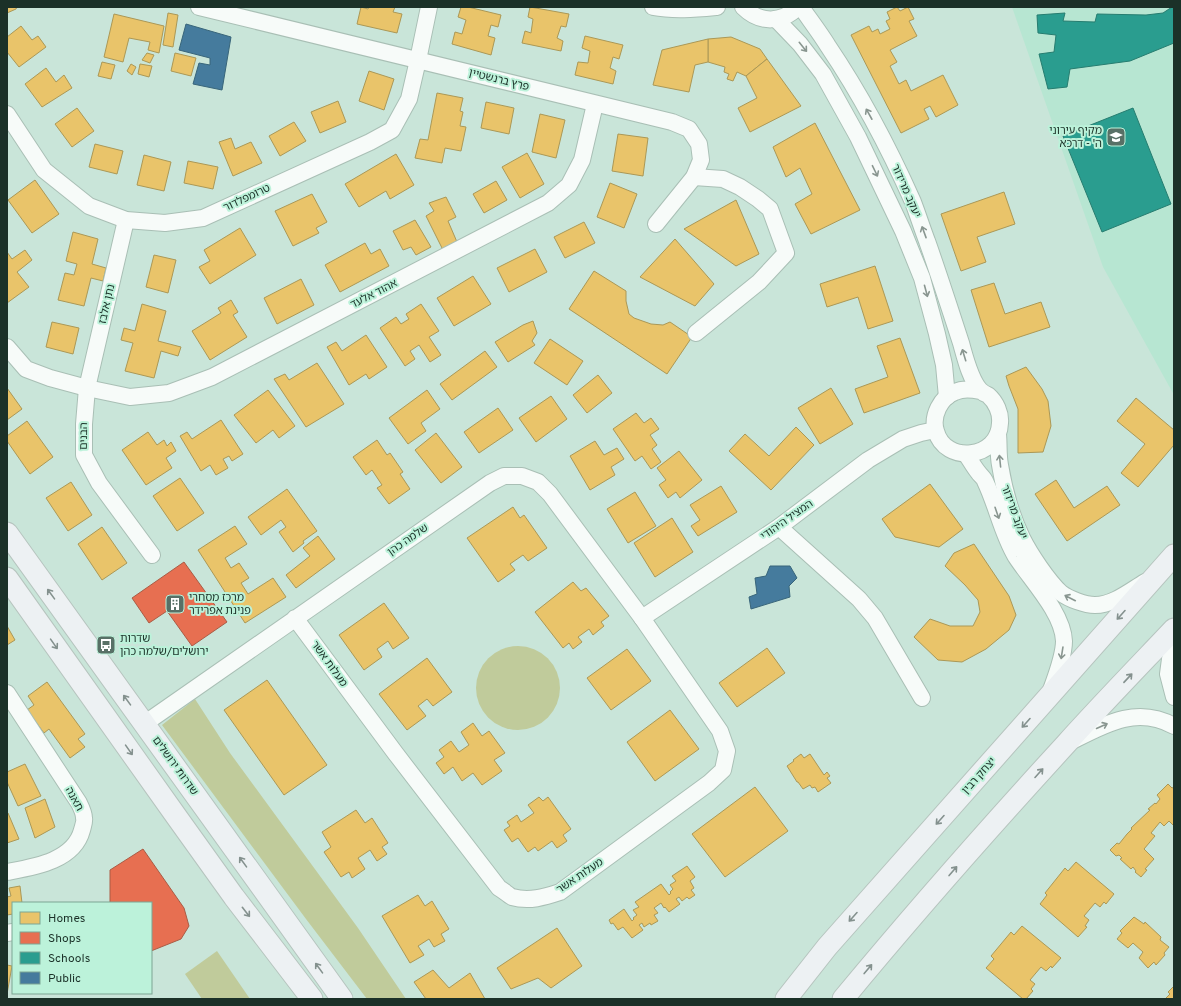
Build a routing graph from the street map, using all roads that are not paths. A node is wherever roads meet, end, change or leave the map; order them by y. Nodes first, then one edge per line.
1 (199, 7) edge
2 (429, 7) edge
3 (653, 7) edge
4 (717, 7) edge
5 (743, 7) edge
6 (799, 7) edge
7 (776, 19) junction
8 (418, 60) junction
9 (595, 104) junction
10 (7, 114) edge
11 (694, 177) junction
12 (126, 220) junction
13 (656, 224) dead end
14 (696, 333) dead end
15 (7, 347) edge
16 (87, 388) junction
17 (980, 391) junction
18 (947, 397) junction
19 (935, 430) junction
20 (998, 434) junction
21 (966, 454) junction
22 (779, 527) junction
23 (7, 533) edge
24 (152, 555) dead end
25 (1174, 555) edge
26 (1156, 576) junction
27 (7, 578) edge
28 (296, 618) junction
29 (642, 618) junction
30 (1174, 629) edge
31 (1174, 648) edge
32 (7, 693) edge
33 (1174, 697) edge
34 (922, 698) dead end
35 (1048, 698) junction
36 (144, 724) junction
37 (1174, 726) edge
38 (1067, 743) junction
39 (7, 872) edge
40 (301, 990) edge
41 (312, 999) edge
42 (342, 999) edge
43 (786, 999) edge
44 (843, 999) edge

1 - 8 street, פרץ ברנשטיין
2 - 8 street, טרומפלדור
3 - 4 street
5 - 7 street
6 - 7 street
17 -> 6 street, יעקב מרידור
7 -> 18 street, יעקב מרידור
8 - 9 street, פרץ ברנשטיין
8 - 12 street, טרומפלדור
9 - 11 street, פרץ ברנשטיין
9 - 16 street, אהוד אלעד
10 - 12 street, טרומפלדור
11 - 13 street, פרץ ברנשטיין
11 - 14 street
12 - 16 street, נתן אלבז
15 - 16 street
16 - 24 street, הבנים
17 - 18 street
17 - 20 street
18 - 19 street
19 - 21 street
19 - 22 street, המציל היהודי
20 - 21 street
26 -> 20 street, יעקב מרידור
21 -> 35 street, יעקב מרידור
22 - 29 street, המציל היהודי
22 - 34 street
36 -> 23 main road, שדרות ירושלים
25 - 26 main road, יצחק רבין
26 -> 35 main road, יצחק רבין
27 -> 40 main road
28 - 29 street, שלמה כהן
28 - 29 street, מעלות אשר
28 - 36 street, שלמה כהן
38 -> 30 main road
31 - 33 street
32 - 39 street, תאנה
35 -> 43 main road, יצחק רבין
42 -> 36 main road, שדרות ירושלים
38 -> 37 street
44 -> 38 main road
40 - 41 main road

